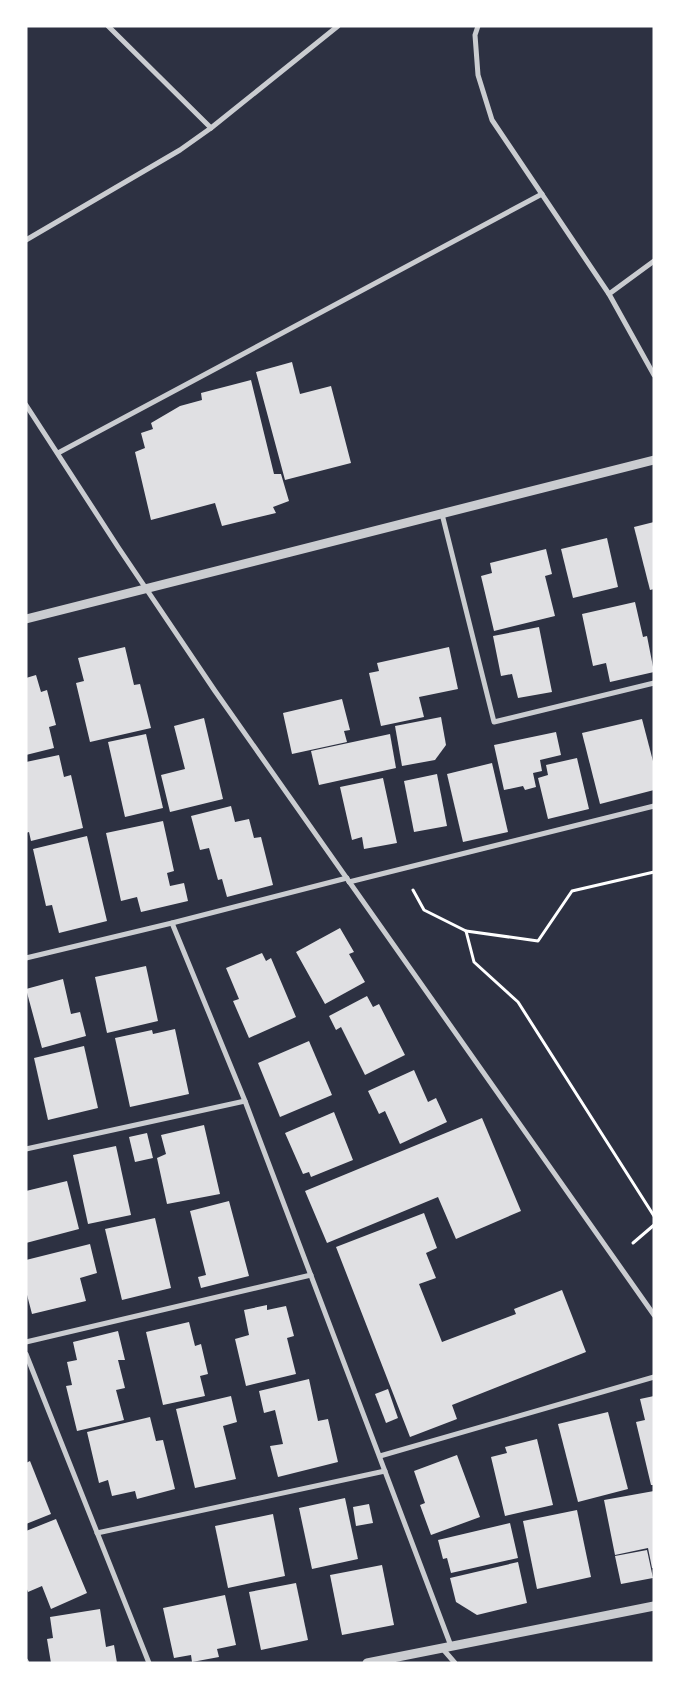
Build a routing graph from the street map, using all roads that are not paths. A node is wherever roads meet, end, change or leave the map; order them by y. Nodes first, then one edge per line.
1 (108, 26) edge
2 (338, 26) edge
3 (478, 26) edge
4 (211, 128) junction
5 (542, 194) junction
6 (26, 240) edge
7 (654, 261) edge
8 (609, 294) junction
9 (654, 375) edge
10 (26, 405) edge
11 (58, 453) junction
12 (654, 460) edge
13 (442, 514) junction
14 (145, 588) junction
15 (26, 619) edge
16 (654, 683) edge
17 (654, 806) edge
18 (348, 880) junction
19 (172, 923) junction
20 (27, 957) edge
21 (245, 1100) junction
22 (26, 1149) edge
23 (311, 1275) junction
24 (654, 1315) edge
25 (26, 1342) edge
26 (26, 1354) edge
27 (654, 1377) edge
28 (380, 1456) junction
29 (385, 1471) junction
30 (97, 1533) junction
31 (654, 1606) edge
32 (446, 1647) junction
33 (149, 1663) edge
34 (368, 1663) edge
35 (455, 1663) edge

1 - 4 street
2 - 4 street
3 - 5 street
4 - 6 street
5 - 8 street
5 - 11 street
7 - 8 street
8 - 9 street
10 - 11 street
11 - 14 street
12 - 13 street
13 - 14 street
13 - 16 street
14 - 15 street
14 - 18 street
17 - 18 street
18 - 19 street
18 - 24 street
19 - 20 street
19 - 21 street
21 - 22 street
21 - 23 street
23 - 25 street
23 - 28 street
26 - 30 street
27 - 28 street
28 - 29 street
29 - 30 street
29 - 32 street
30 - 33 street
31 - 32 street
32 - 34 street
32 - 35 street

